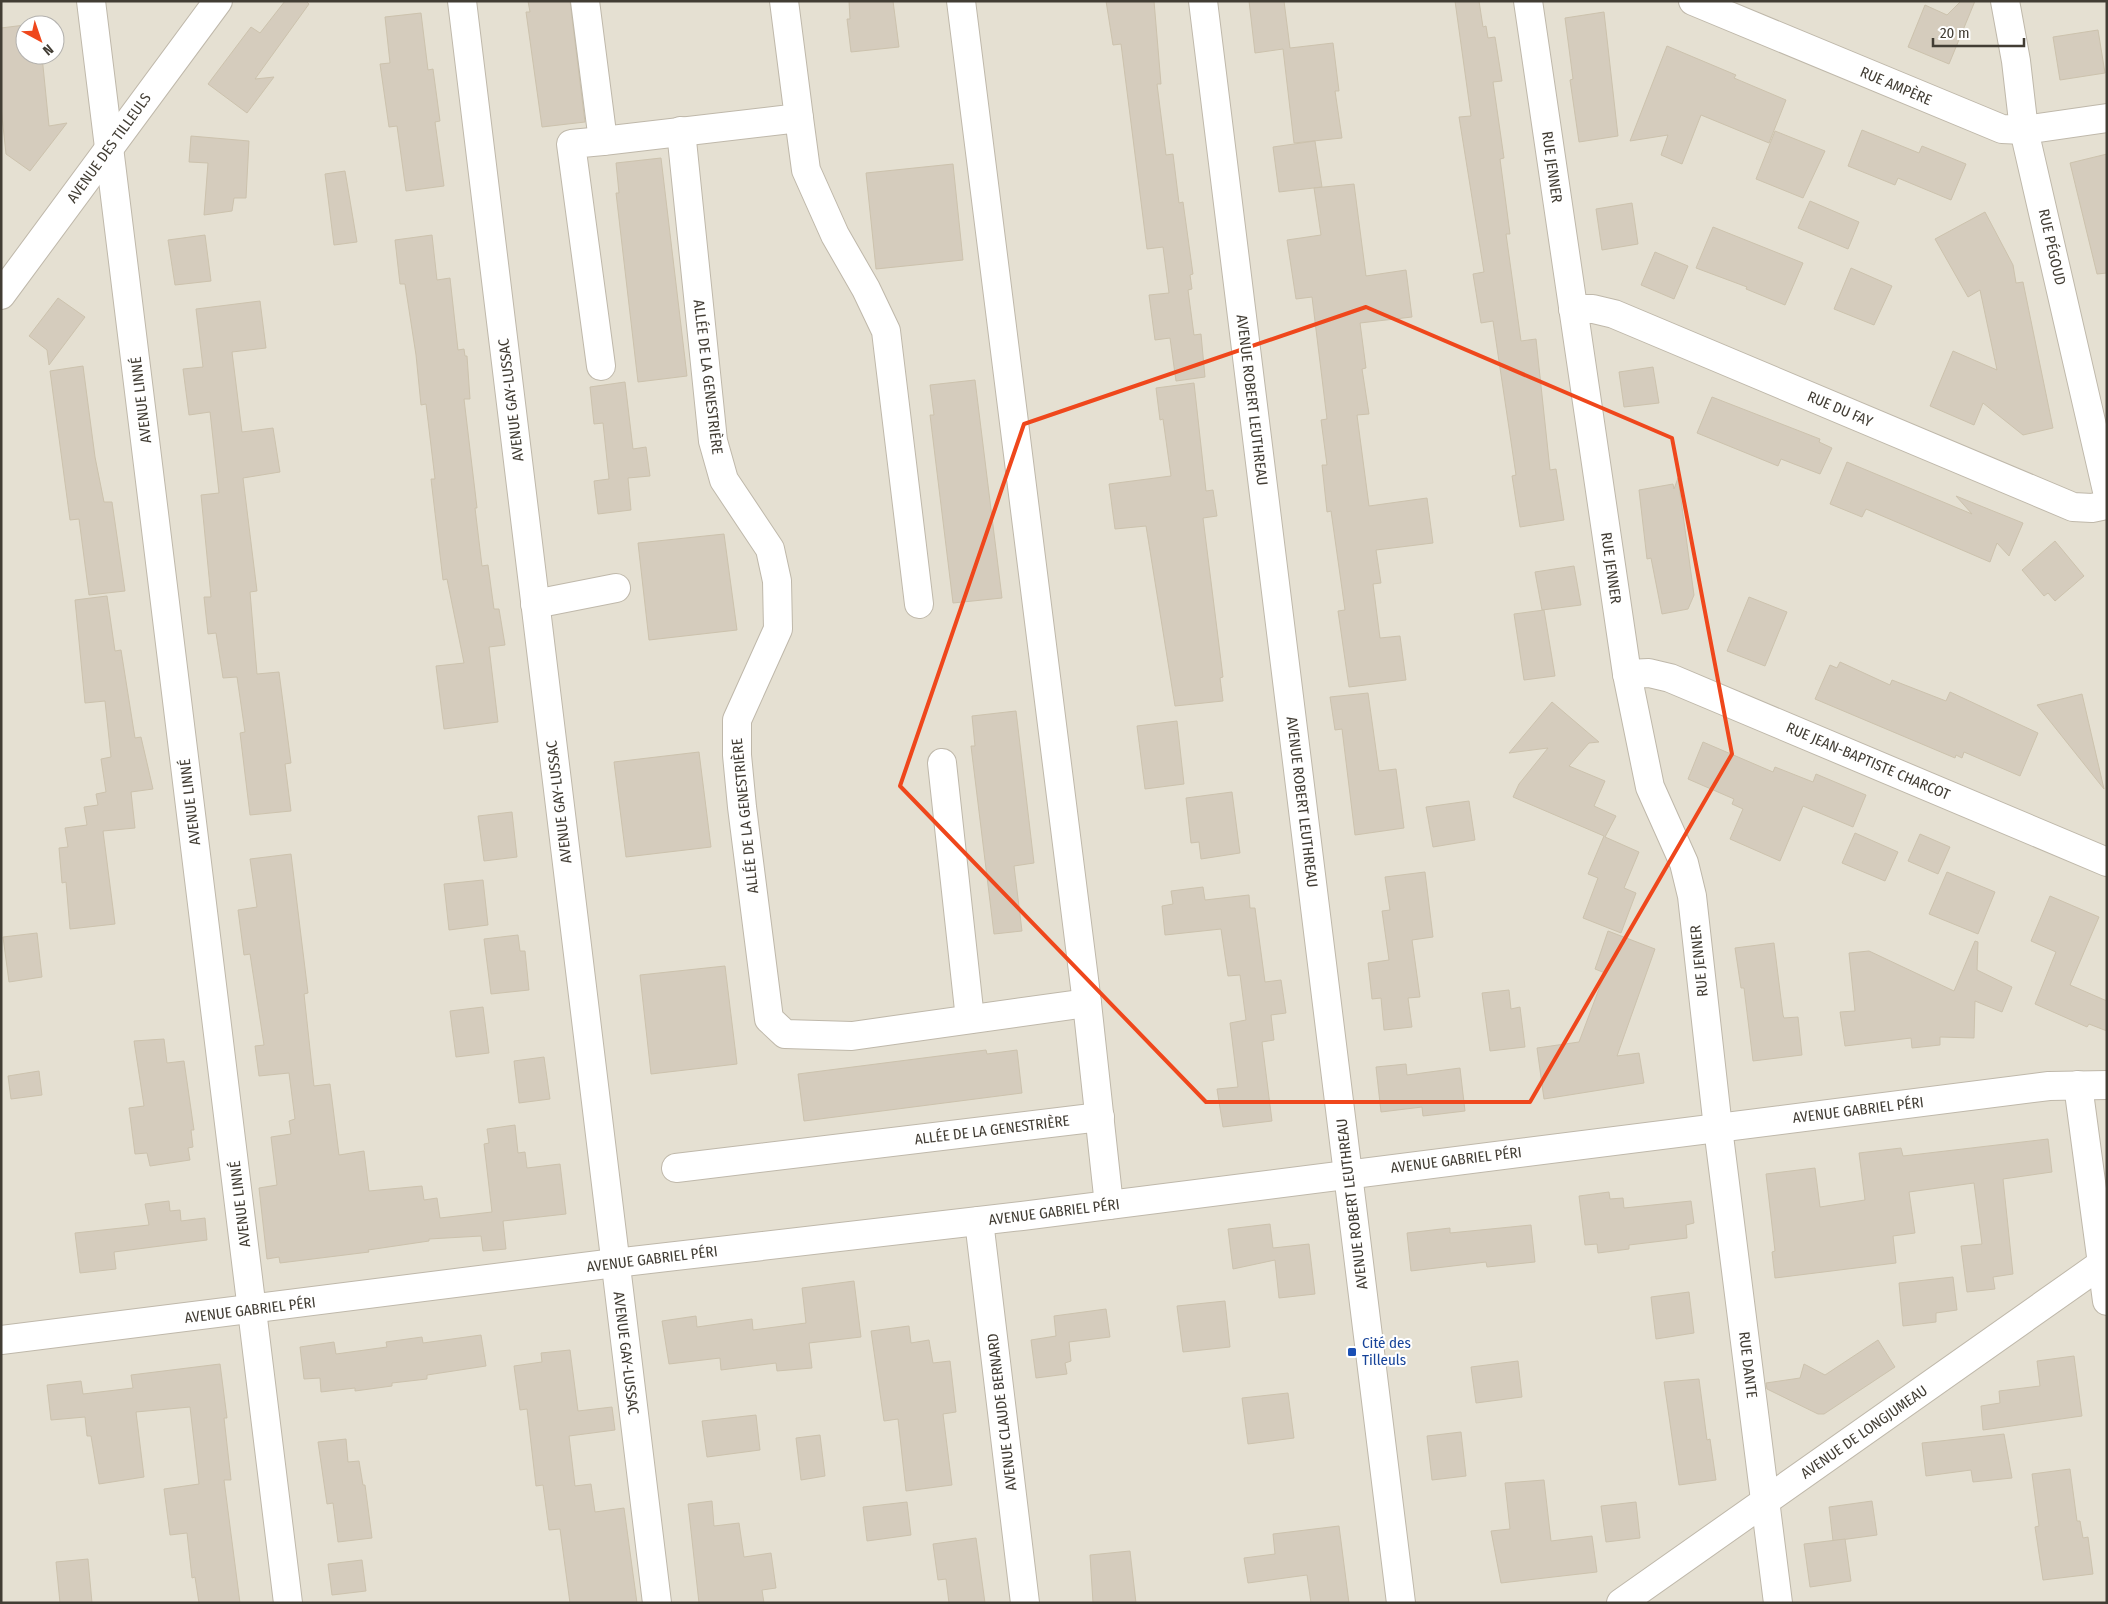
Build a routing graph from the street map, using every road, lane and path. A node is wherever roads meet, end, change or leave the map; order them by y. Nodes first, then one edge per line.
1 (91, 1) edge
2 (218, 1) edge
3 (462, 1) edge
4 (585, 1) edge
5 (784, 1) edge
6 (961, 1) edge
7 (1203, 1) edge
8 (1528, 1) edge
9 (1693, 1) edge
10 (2005, 1) edge
11 (799, 118) junction
12 (2107, 118) edge
13 (2024, 130) junction
14 (682, 132) junction
15 (603, 141) junction
16 (110, 147) junction
17 (1, 295) edge
18 (1573, 309) junction
19 (601, 366) dead end
20 (2107, 491) edge
21 (2107, 505) edge
22 (616, 588) dead end
23 (535, 604) junction
24 (919, 604) dead end
25 (1626, 674) junction
26 (942, 763) dead end
27 (2107, 862) edge
28 (1087, 1003) junction
29 (970, 1019) junction
30 (2078, 1084) junction
31 (2107, 1085) edge
32 (1100, 1118) junction
33 (1718, 1128) junction
34 (676, 1168) dead end
35 (1348, 1174) junction
36 (1110, 1205) junction
37 (979, 1221) junction
38 (2104, 1262) edge
39 (615, 1263) junction
40 (2107, 1301) edge
41 (252, 1309) junction
42 (1, 1340) edge
43 (1765, 1502) junction
44 (288, 1603) edge
45 (657, 1603) edge
46 (1025, 1603) edge
47 (1401, 1603) edge
48 (1621, 1603) edge
49 (1778, 1603) edge

1 - 16 street, AVENUE LINNÉ
2 - 16 street, AVENUE DES TILLEULS
3 - 23 street, AVENUE GAY-LUSSAC
4 - 15 street
5 - 11 street
6 - 28 street
7 - 35 street, AVENUE ROBERT LEUTHREAU
8 - 18 street, RUE JENNER
9 - 13 street, RUE AMPÈRE
10 - 13 street, RUE PÉGOUD
11 - 14 street
11 - 24 street
12 - 13 street, RUE AMPÈRE
13 - 20 street, RUE PÉGOUD
14 - 15 street
14 - 29 street, ALLÉE DE LA GENESTRIÈRE
15 - 19 street
16 - 17 street, AVENUE DES TILLEULS
16 - 41 street, AVENUE LINNÉ
18 - 21 street, RUE DU FAY
18 - 25 street, RUE JENNER
22 - 23 street
23 - 39 street, AVENUE GAY-LUSSAC
25 - 27 street, RUE JEAN-BAPTISTE CHARCOT
25 - 33 street, RUE JENNER
26 - 29 street
28 - 29 street, ALLÉE DE LA GENESTRIÈRE
28 - 32 street
30 - 31 street, AVENUE GABRIEL PÉRI
30 - 33 street, AVENUE GABRIEL PÉRI
30 - 38 street
32 - 34 street, ALLÉE DE LA GENESTRIÈRE
32 - 36 street
33 - 35 street, AVENUE GABRIEL PÉRI
33 - 43 street, RUE DANTE
35 - 36 street, AVENUE GABRIEL PÉRI
35 - 47 street, AVENUE ROBERT LEUTHREAU
36 - 37 street, AVENUE GABRIEL PÉRI
37 - 39 street, AVENUE GABRIEL PÉRI
37 - 46 street, AVENUE CLAUDE BERNARD
38 - 40 street
38 - 43 street, AVENUE DE LONGJUMEAU
39 - 41 street, AVENUE GABRIEL PÉRI
39 - 45 street, AVENUE GAY-LUSSAC
41 - 42 street, AVENUE GABRIEL PÉRI
41 - 44 street, AVENUE LINNÉ
43 - 48 street, AVENUE DE LONGJUMEAU
43 - 49 street, RUE DANTE

